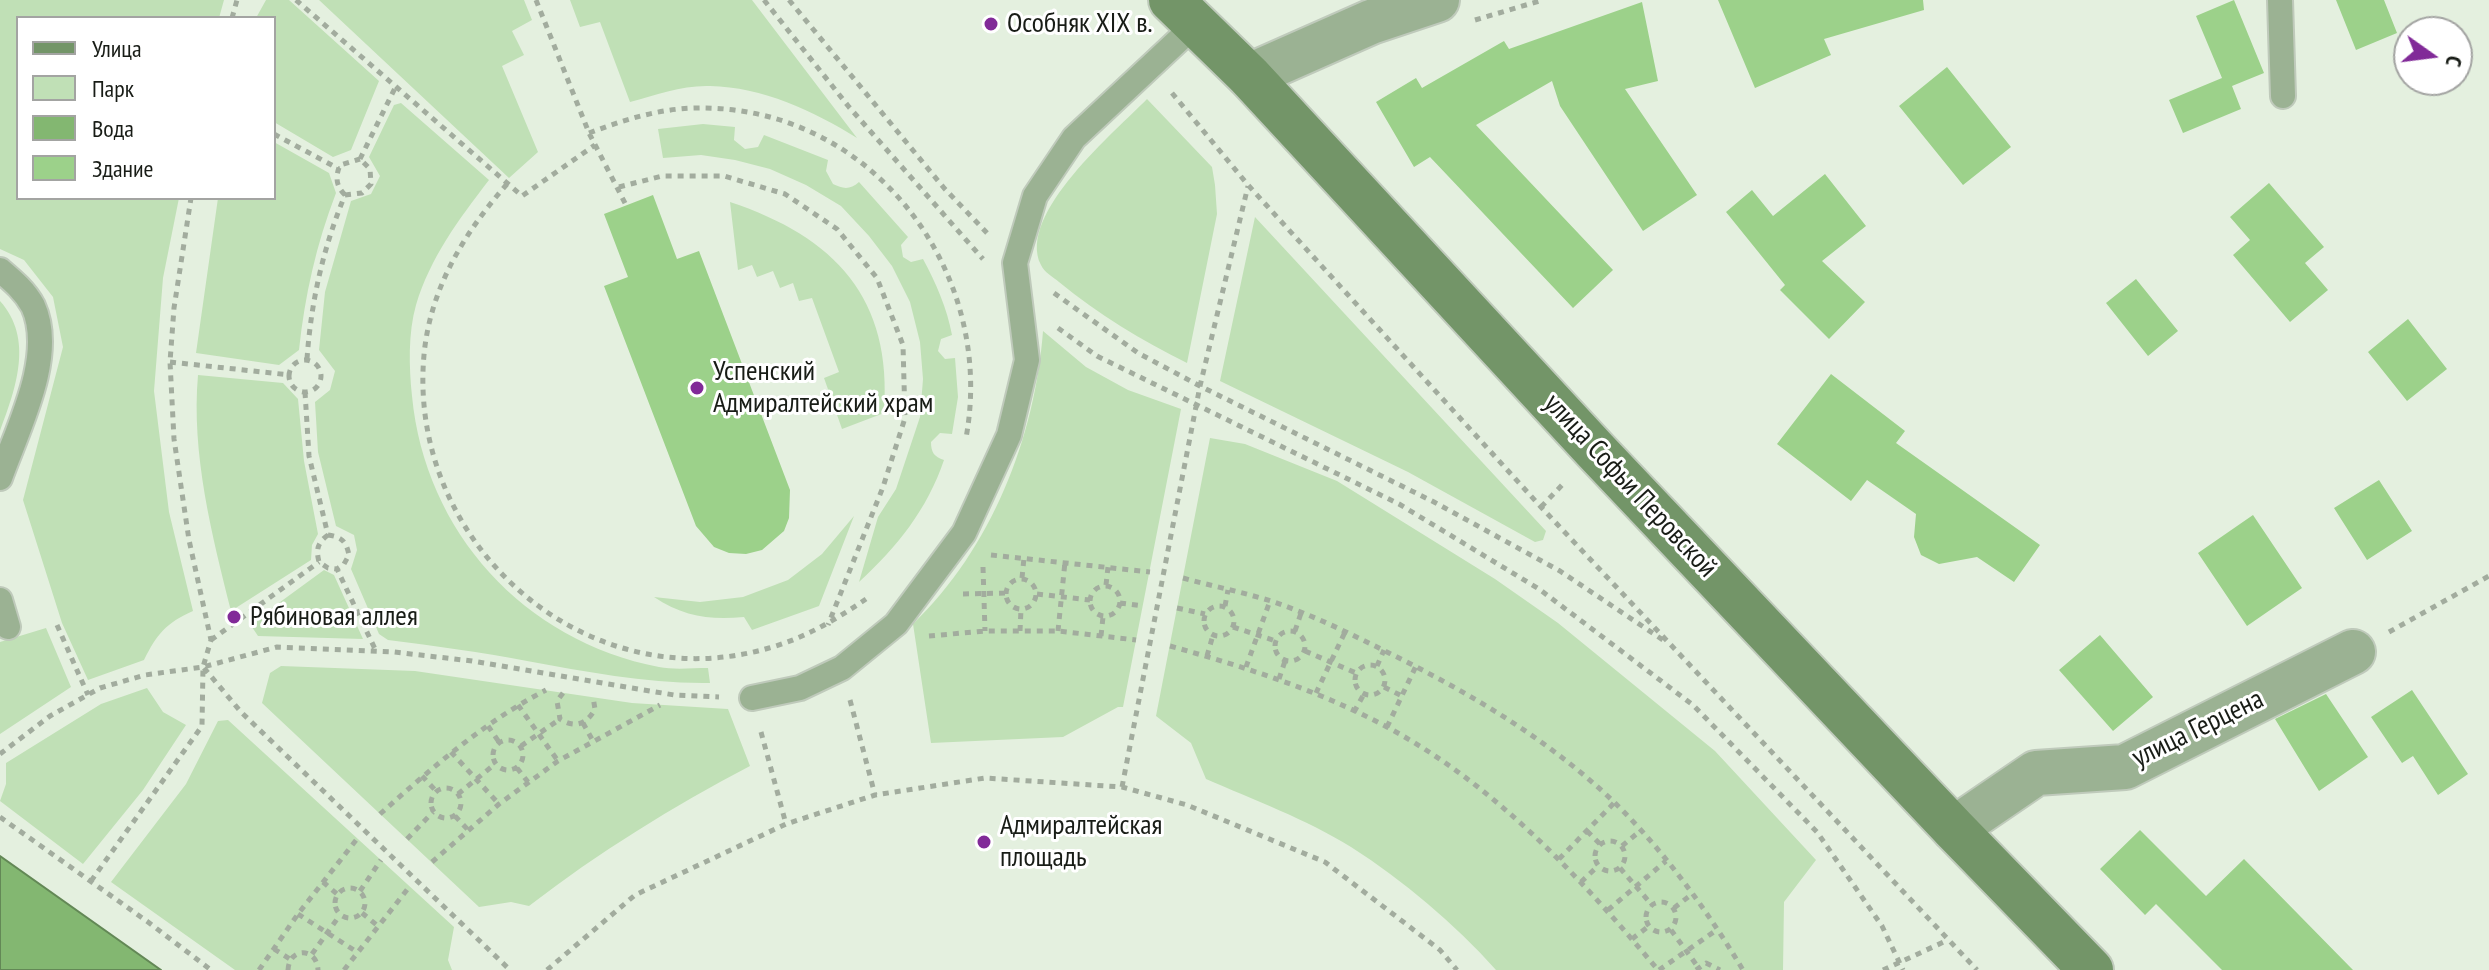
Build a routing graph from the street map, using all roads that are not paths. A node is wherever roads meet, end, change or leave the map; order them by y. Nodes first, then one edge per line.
1 (1437, 0) edge
2 (2280, 0) edge
3 (1184, 12) edge
4 (1249, 76) junction
5 (2283, 96) dead end
6 (0, 270) edge
7 (0, 478) edge
8 (0, 600) edge
9 (8, 627) dead end
10 (2353, 652) road end
11 (752, 698) road end
12 (1954, 829) junction
13 (2091, 970) edge

1 - 4 street
2 - 5 lane
3 - 4 main road, улица Софьи Перовской
3 - 11 lane
4 - 12 main road, улица Софьи Перовской
6 - 7 lane
8 - 9 lane
10 - 12 street, улица Герцена
12 - 13 main road, улица Софьи Перовской

